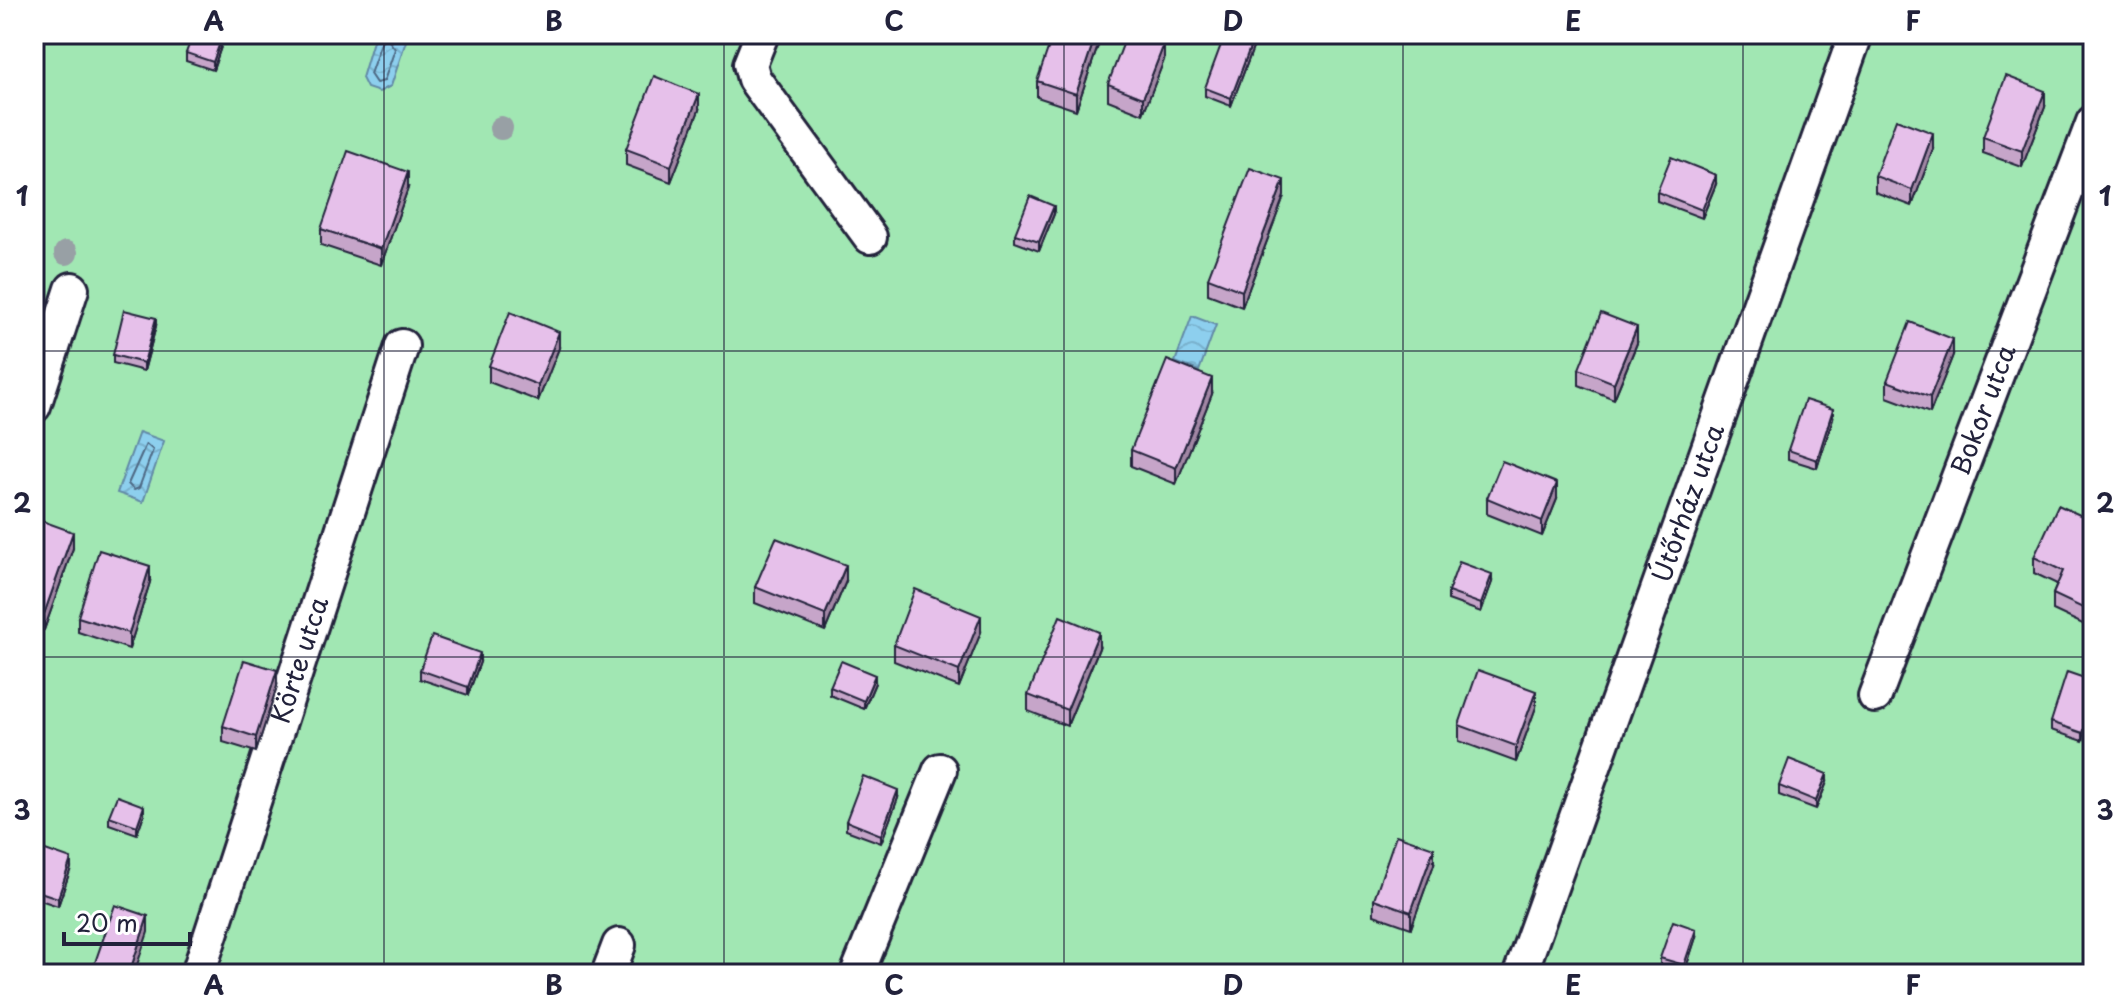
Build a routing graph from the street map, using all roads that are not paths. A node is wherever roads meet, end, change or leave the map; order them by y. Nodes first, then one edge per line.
1 (762, 34) edge
2 (1856, 34) edge
3 (2093, 122) edge
4 (870, 237) dead end
5 (72, 289) dead end
6 (402, 346) dead end
7 (34, 406) edge
8 (1875, 696) dead end
9 (940, 770) dead end
10 (198, 974) edge
11 (857, 974) edge
12 (1520, 974) edge

1 - 4 street
2 - 12 street, Útőrház utca
3 - 8 street, Bokor utca
5 - 7 street
6 - 10 street, Körte utca
9 - 11 street

